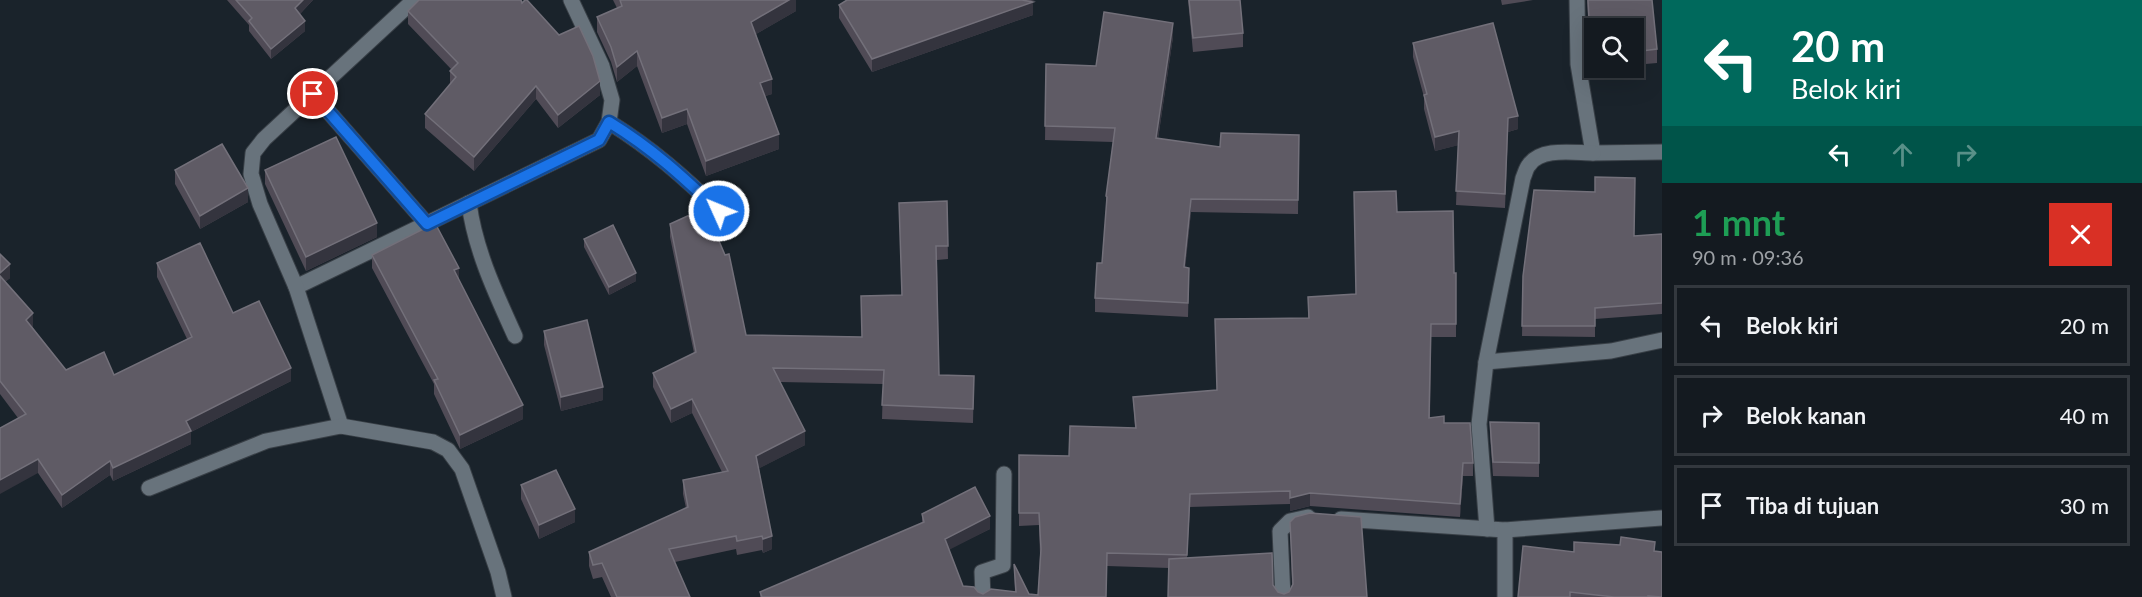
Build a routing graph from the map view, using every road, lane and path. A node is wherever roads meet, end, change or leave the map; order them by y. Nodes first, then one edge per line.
1 (414, 0) edge
2 (571, 0) edge
3 (1576, 0) edge
4 (313, 94) junction
5 (609, 122) junction
6 (1662, 152) edge
7 (1593, 153) junction
8 (469, 203) junction
9 (719, 211) dead end
10 (427, 224) junction
11 (296, 287) junction
12 (515, 336) dead end
13 (1662, 340) edge
14 (1486, 362) junction
15 (341, 426) junction
16 (1004, 474) dead end
17 (149, 488) dead end
18 (1661, 518) edge
19 (1487, 529) junction
20 (1505, 530) junction
21 (504, 597) edge
22 (983, 597) edge
23 (1283, 597) edge
24 (1505, 597) edge

1 - 4 street
2 - 5 street
3 - 7 street
4 - 10 street
4 - 11 street
5 - 8 street
5 - 9 street
6 - 7 street
7 - 14 street
8 - 10 street
8 - 12 street
10 - 11 street
11 - 15 street
13 - 14 street
14 - 19 street
15 - 17 street
15 - 21 street
16 - 22 street
18 - 20 street
19 - 20 street
19 - 23 street
20 - 24 street

